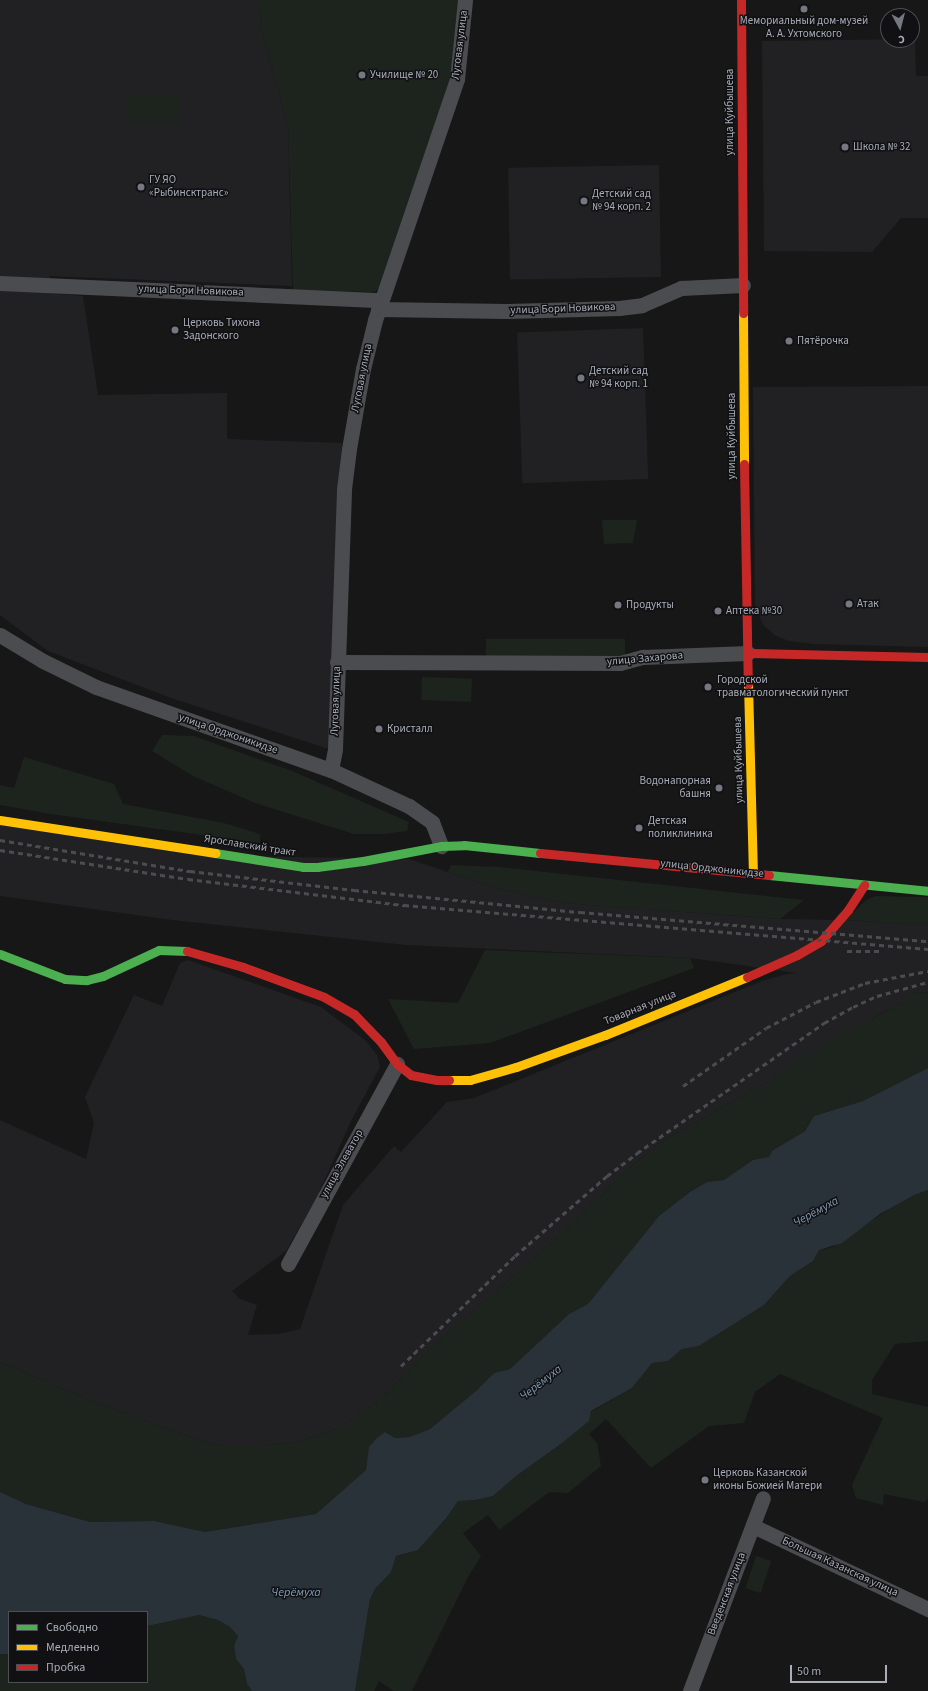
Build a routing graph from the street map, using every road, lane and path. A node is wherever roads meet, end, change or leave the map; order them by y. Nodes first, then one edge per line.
1 (465, 0) edge
2 (741, 0) edge
3 (0, 283) edge
4 (743, 285) junction
5 (380, 305) junction
6 (0, 635) edge
7 (748, 653) junction
8 (928, 657) edge
9 (337, 662) junction
10 (331, 770) junction
11 (0, 820) edge
12 (441, 846) junction
13 (496, 848) joint
14 (753, 873) junction
15 (864, 885) junction
16 (928, 890) edge
17 (0, 954) edge
18 (397, 1064) junction
19 (288, 1264) dead end
20 (763, 1498) dead end
21 (753, 1526) junction
22 (928, 1609) edge
23 (690, 1691) edge

1 - 5 street, Луговая улица
2 - 4 street, улица Куйбышева
3 - 5 street, улица Бори Новикова
4 - 5 street, улица Бори Новикова
4 - 7 street, улица Куйбышева
5 - 9 street, Луговая улица
6 - 10 street, улица Орджоникидзе
7 - 8 street, улица Захарова
7 - 9 street, улица Захарова
7 - 14 street, улица Куйбышева
9 - 10 street, Луговая улица
10 - 12 street, улица Орджоникидзе
11 - 12 street, Ярославский тракт
12 - 13 street, Ярославский тракт
13 - 14 street, улица Орджоникидзе
14 - 15 street, улица Орджоникидзе
15 - 16 street, улица Орджоникидзе
15 - 18 street, Товарная улица
17 - 18 street, Товарная улица
18 - 19 street, улица Элеватор
20 - 21 street, Введенская улица
21 - 22 street, Большая Казанская улица
21 - 23 street, Введенская улица

